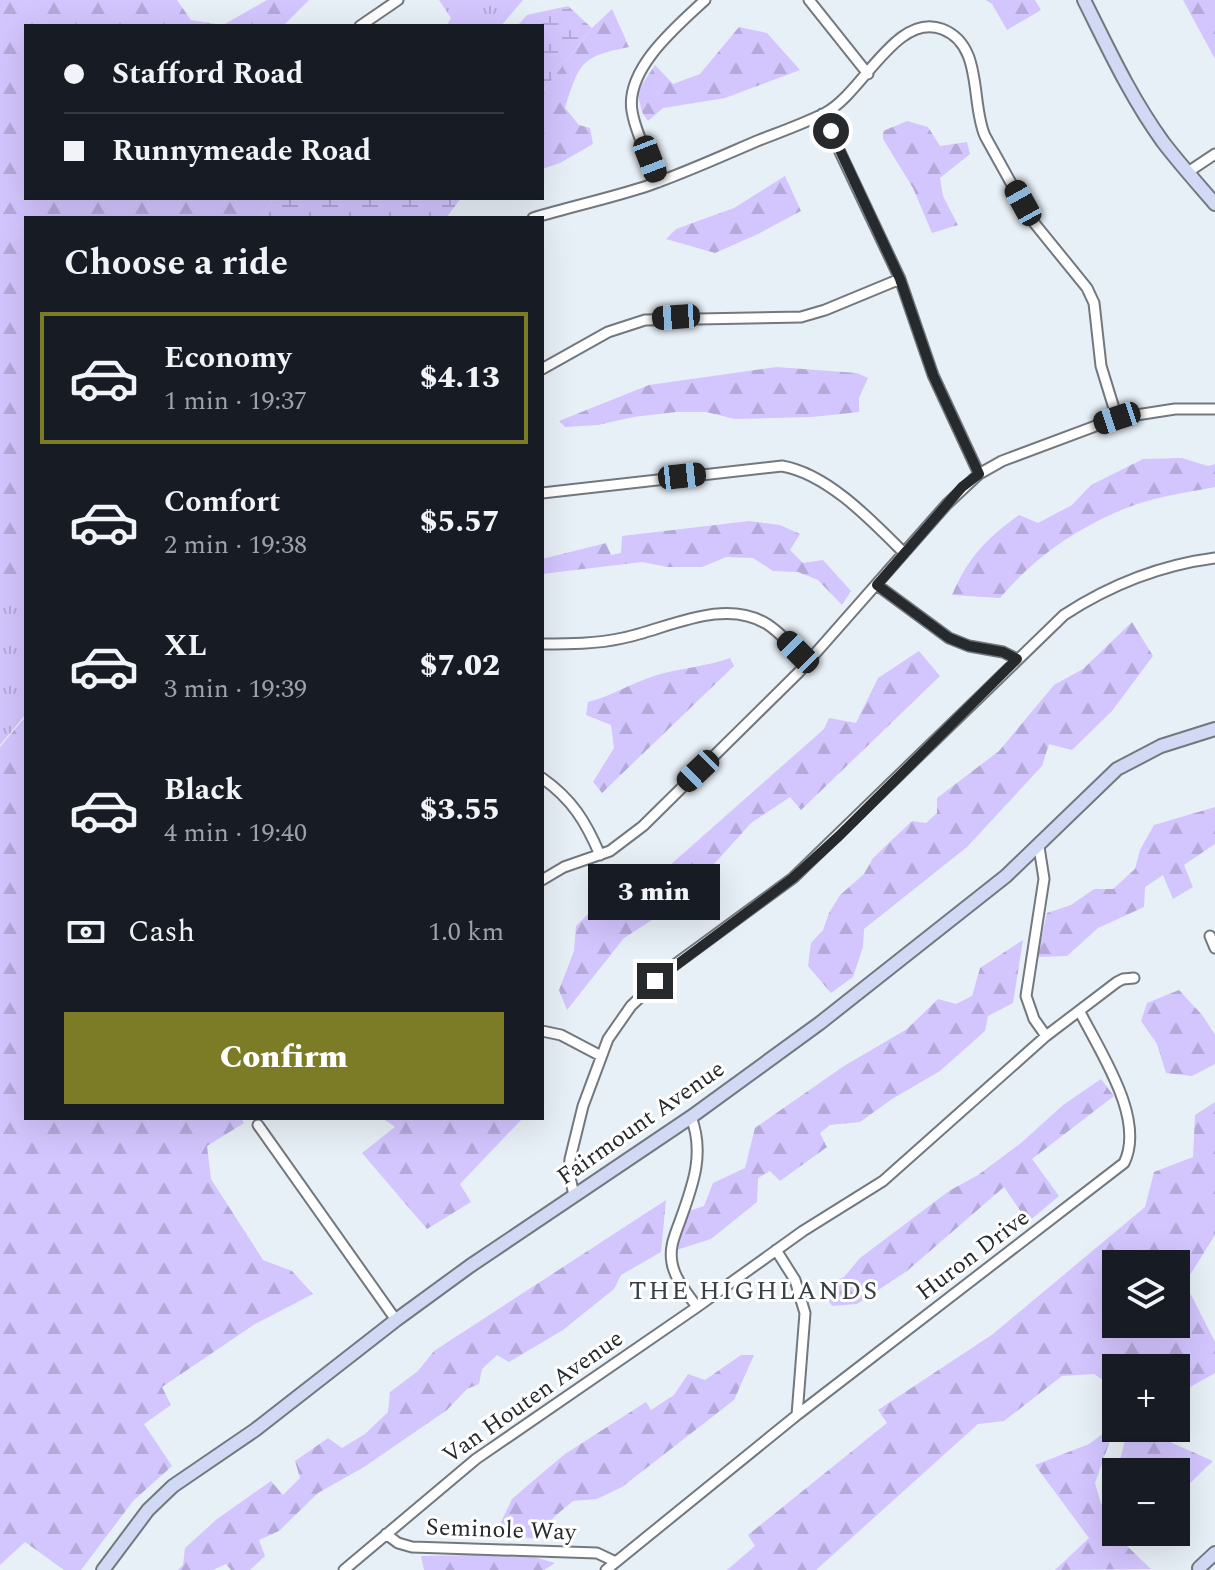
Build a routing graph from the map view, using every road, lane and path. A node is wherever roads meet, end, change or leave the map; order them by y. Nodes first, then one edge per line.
1 (398, 0) edge
2 (705, 0) edge
3 (809, 0) edge
4 (1084, 0) edge
5 (381, 4) edge
6 (362, 24) edge
7 (868, 74) junction
8 (822, 114) junction
9 (1215, 154) edge
10 (1188, 172) junction
11 (659, 182) junction
12 (1215, 204) edge
13 (540, 216) edge
14 (900, 279) junction
15 (544, 368) edge
16 (1215, 409) edge
17 (1117, 418) junction
18 (979, 474) junction
19 (544, 493) edge
20 (904, 553) junction
21 (1215, 558) edge
22 (877, 585) junction
23 (544, 644) edge
24 (1017, 659) junction
25 (807, 663) junction
26 (1215, 729) edge
27 (544, 779) edge
28 (1039, 847) junction
29 (600, 855) junction
30 (544, 879) edge
31 (1210, 936) dead end
32 (1215, 948) edge
33 (1134, 978) dead end
34 (1080, 1012) junction
35 (544, 1031) edge
36 (1046, 1036) junction
37 (601, 1056) junction
38 (691, 1117) junction
39 (258, 1125) dead end
40 (574, 1195) junction
41 (776, 1250) junction
42 (697, 1307) junction
43 (396, 1320) junction
44 (797, 1415) junction
45 (386, 1534) junction
46 (1215, 1553) edge
47 (616, 1562) junction
48 (1215, 1564) edge
49 (1197, 1569) edge
50 (103, 1570) edge
51 (344, 1570) edge
52 (606, 1570) edge

1 - 5 street
2 - 11 street
3 - 7 street
4 - 10 main road
5 - 6 street
7 - 8 street
7 - 17 street
8 - 11 street
8 - 14 street
9 - 10 street
10 - 12 main road
11 - 13 street
14 - 15 street
14 - 18 street
16 - 17 street
17 - 18 street
18 - 20 street
19 - 20 street
20 - 22 street
21 - 24 street
22 - 24 street
22 - 25 street
23 - 25 street
24 - 37 street
25 - 29 street
26 - 28 main road, Fairmount Avenue
27 - 29 street
28 - 36 street
28 - 38 main road, Fairmount Avenue
29 - 30 street
31 - 32 street
33 - 34 street, Van Houten Avenue
34 - 36 street, Van Houten Avenue
34 - 44 street, Huron Drive
35 - 37 street
36 - 41 street, Van Houten Avenue
37 - 40 street
38 - 40 main road, Fairmount Avenue
38 - 42 street
39 - 43 street
40 - 43 main road, Fairmount Avenue
41 - 42 street, Van Houten Avenue
41 - 44 street
42 - 45 street, Van Houten Avenue
43 - 50 main road, Fairmount Avenue
44 - 47 street, Huron Drive
45 - 47 street, Seminole Way
45 - 51 street, Van Houten Avenue
46 - 49 main road
47 - 52 street, Huron Drive
48 - 49 main road

